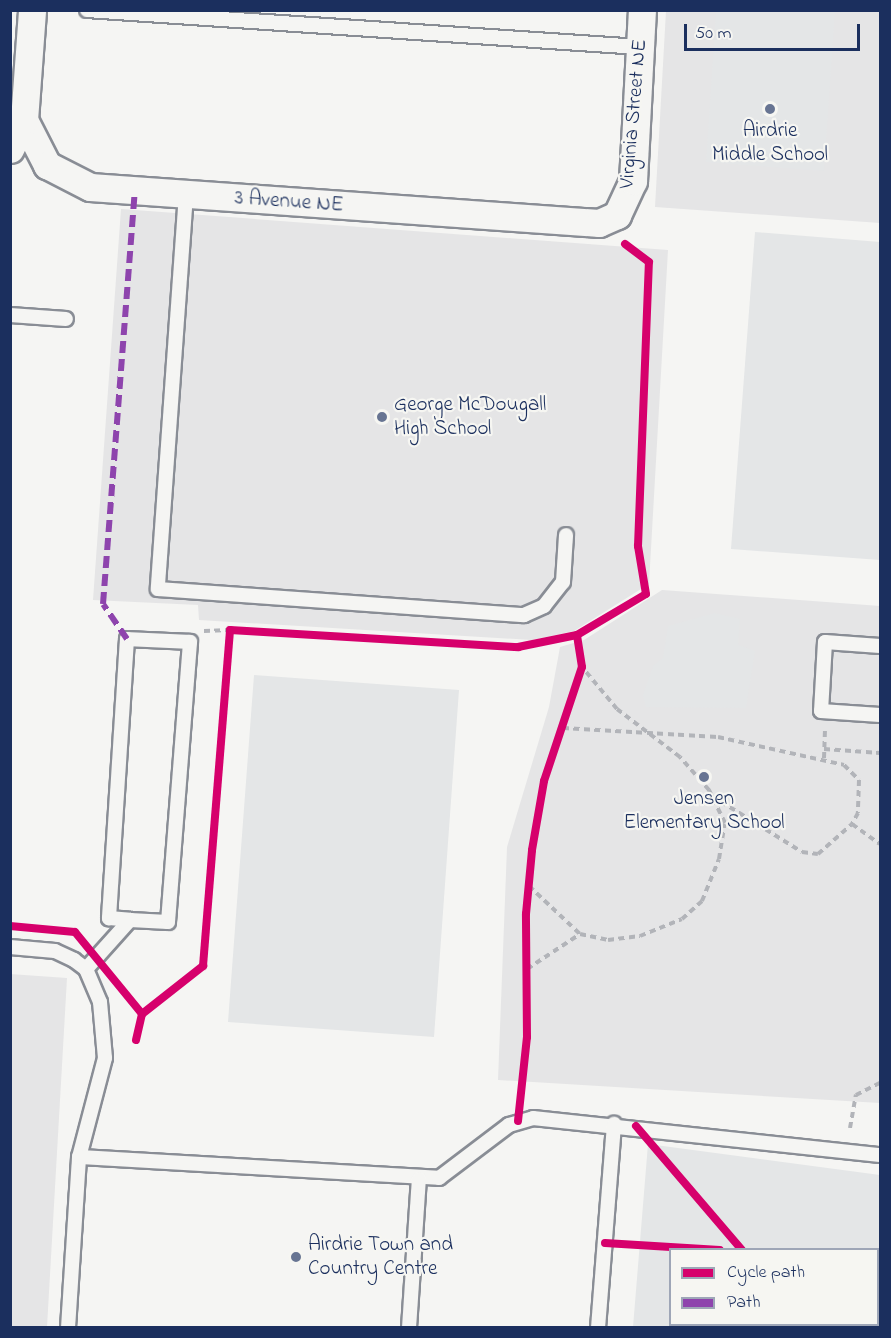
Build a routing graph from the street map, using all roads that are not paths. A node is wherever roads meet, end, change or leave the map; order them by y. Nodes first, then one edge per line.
1 (32, 10) edge
2 (87, 10) edge
3 (642, 10) edge
4 (640, 47) junction
5 (24, 120) junction
6 (10, 149) edge
7 (186, 194) junction
8 (617, 215) joint
9 (10, 315) edge
10 (66, 319) dead end
11 (566, 535) dead end
12 (880, 646) edge
13 (880, 715) edge
14 (130, 920) junction
15 (10, 948) edge
16 (86, 969) junction
17 (614, 1124) junction
18 (880, 1155) edge
19 (79, 1157) junction
20 (419, 1179) junction
21 (68, 1328) edge
22 (409, 1328) edge
23 (598, 1328) edge

1 - 5 street
2 - 4 lane
3 - 4 street, Virginia Street NE
4 - 8 street, Virginia Street NE
5 - 6 street
5 - 7 street, 3 Avenue NE
7 - 8 street, 3 Avenue NE
7 - 11 lane
9 - 10 lane
12 - 13 lane
14 - 14 lane
14 - 16 lane
15 - 16 lane
16 - 19 lane
17 - 18 lane
17 - 20 lane
17 - 23 lane
19 - 20 lane
19 - 21 lane
20 - 22 lane

